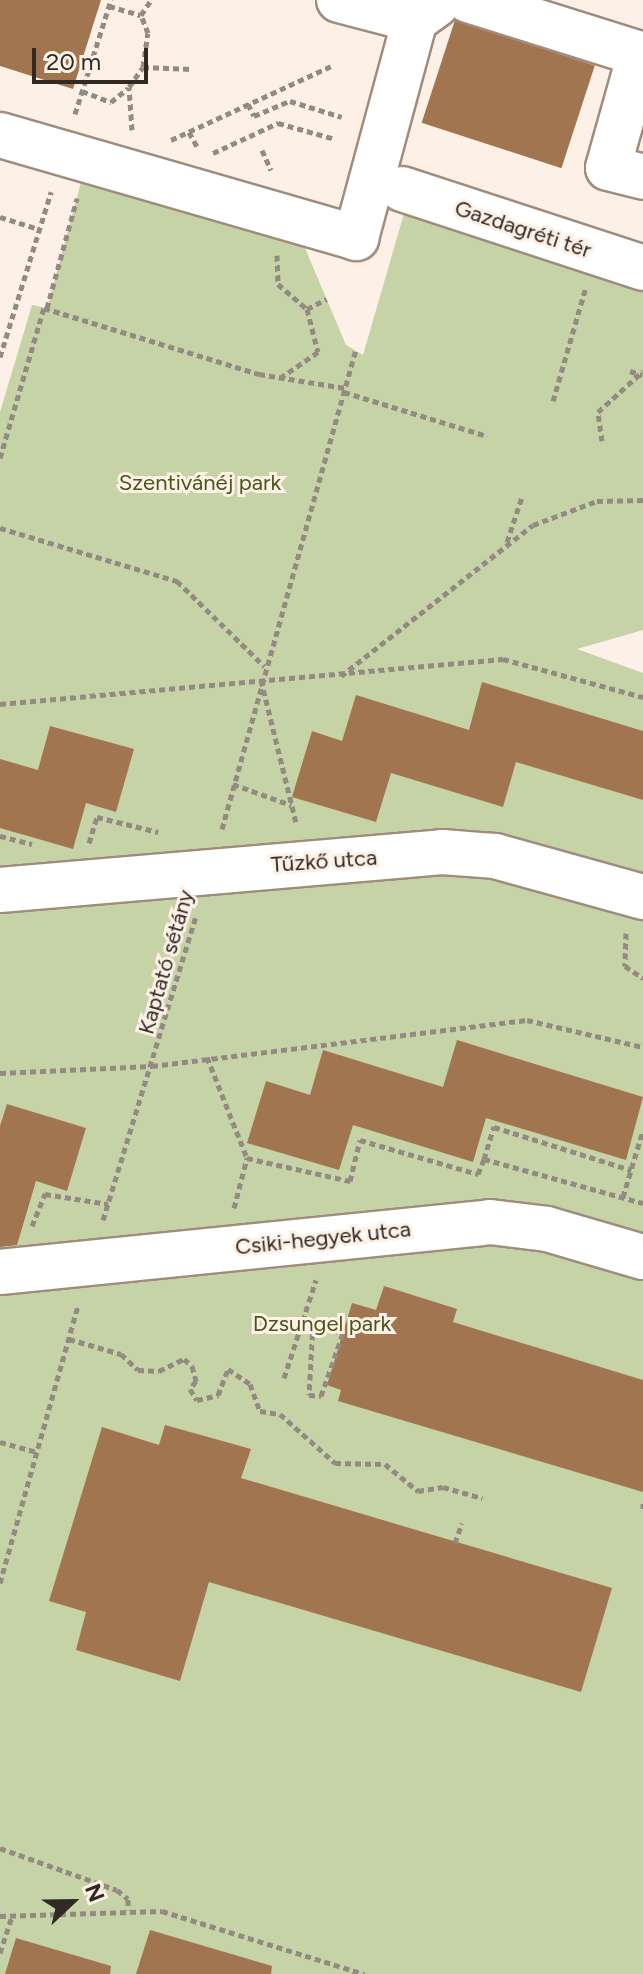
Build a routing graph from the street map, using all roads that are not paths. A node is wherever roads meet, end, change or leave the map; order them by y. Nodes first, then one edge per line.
1 (339, 0) edge
2 (468, 0) edge
3 (426, 7) edge
4 (641, 55) edge
5 (0, 135) edge
6 (643, 177) edge
7 (402, 189) dead end
8 (643, 268) edge
9 (0, 890) edge
10 (643, 897) edge
11 (643, 1257) edge
12 (0, 1272) edge

1 - 3 street
2 - 4 street
3 - 5 street
4 - 6 street
7 - 8 street, Gazdagréti tér
9 - 10 street, Tűzkő utca
11 - 12 street, Csiki-hegyek utca

